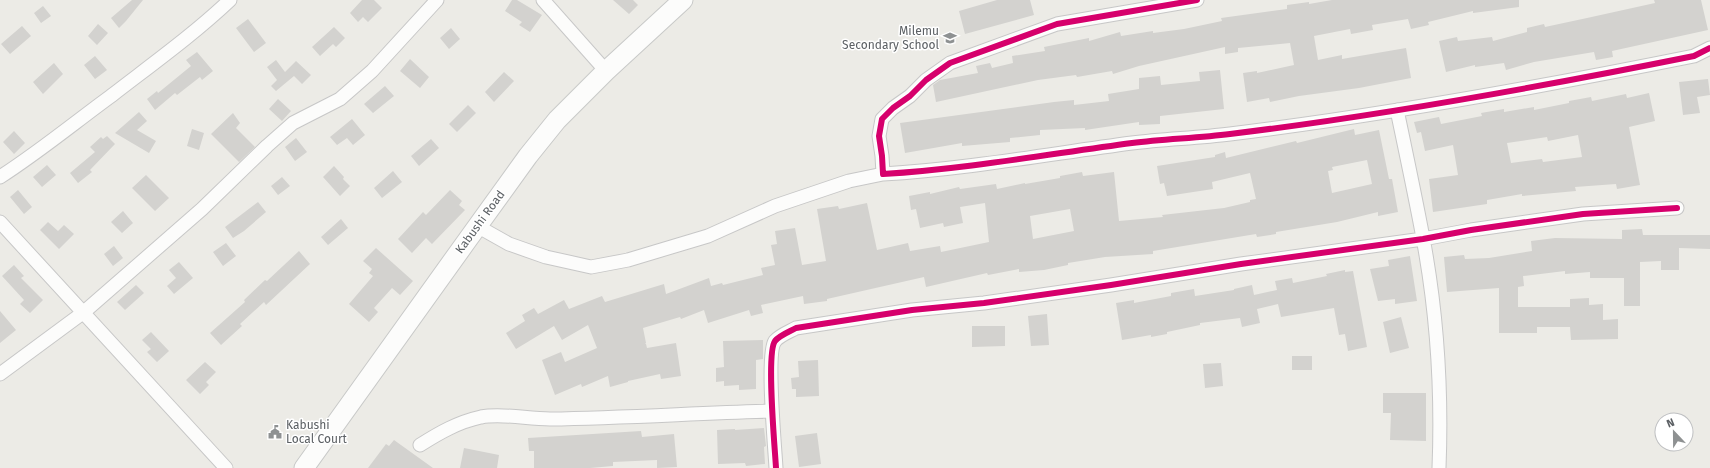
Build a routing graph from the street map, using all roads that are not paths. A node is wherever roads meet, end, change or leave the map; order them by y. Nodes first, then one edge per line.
1 (230, 0) edge
2 (437, 0) edge
3 (543, 0) edge
4 (683, 0) edge
5 (1197, 0) edge
6 (1710, 48) edge
7 (606, 71) junction
8 (1397, 110) junction
9 (883, 174) junction
10 (0, 177) edge
11 (1677, 208) dead end
12 (0, 222) edge
13 (477, 226) junction
14 (1423, 239) junction
15 (84, 312) junction
16 (0, 374) edge
17 (772, 411) junction
18 (420, 445) dead end
19 (226, 468) edge
20 (304, 468) edge
21 (776, 468) edge
22 (1438, 468) edge

1 - 10 street
2 - 15 street
3 - 7 street
4 - 7 main road, Kabushi Road
5 - 9 street
6 - 8 street
7 - 13 main road, Kabushi Road
8 - 9 street
8 - 14 street
9 - 13 street
11 - 14 street
12 - 15 street
13 - 20 main road, Kabushi Road
14 - 17 street
14 - 22 street
15 - 16 street
15 - 19 street
17 - 18 street
17 - 21 street

